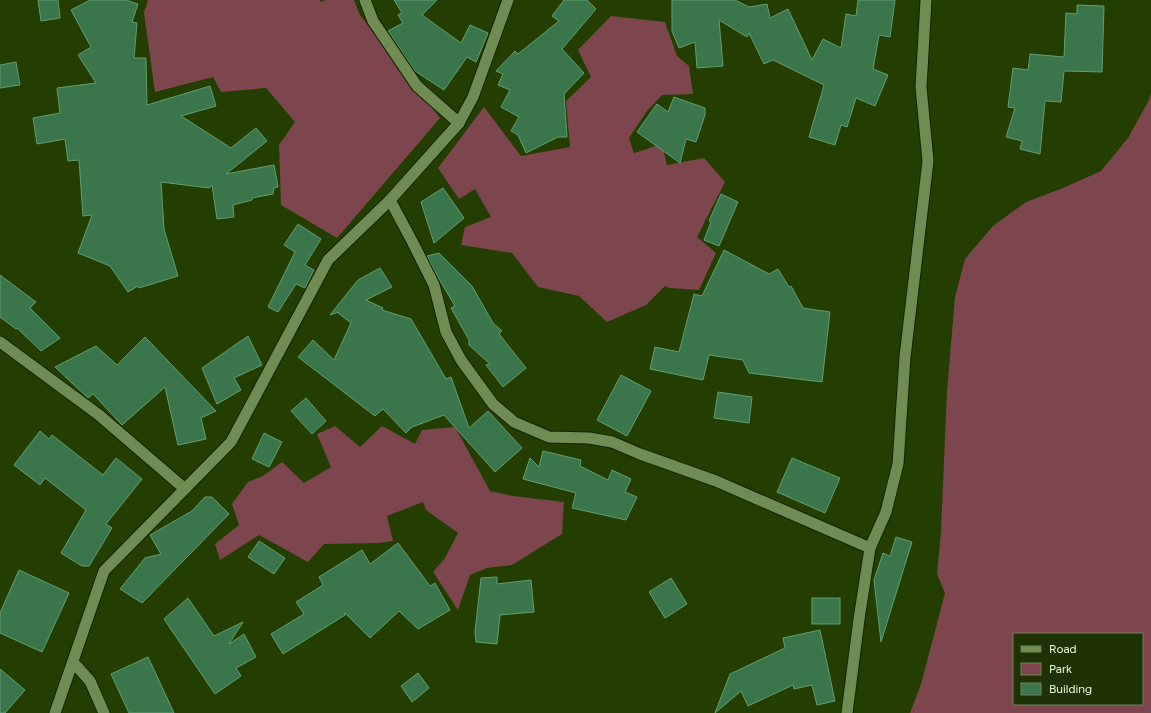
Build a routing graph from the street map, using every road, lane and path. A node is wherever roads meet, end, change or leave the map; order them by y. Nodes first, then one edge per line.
1 (365, 0) edge
2 (508, 0) edge
3 (926, 0) edge
4 (459, 123) junction
5 (390, 200) junction
6 (0, 342) edge
7 (185, 489) junction
8 (870, 548) junction
9 (73, 662) junction
10 (55, 713) edge
11 (104, 713) edge
12 (847, 713) edge

1 - 4 street
2 - 4 street
3 - 8 street
4 - 5 street
5 - 7 street
5 - 8 street
6 - 7 street
7 - 9 street
8 - 12 street
9 - 10 street
9 - 11 street

